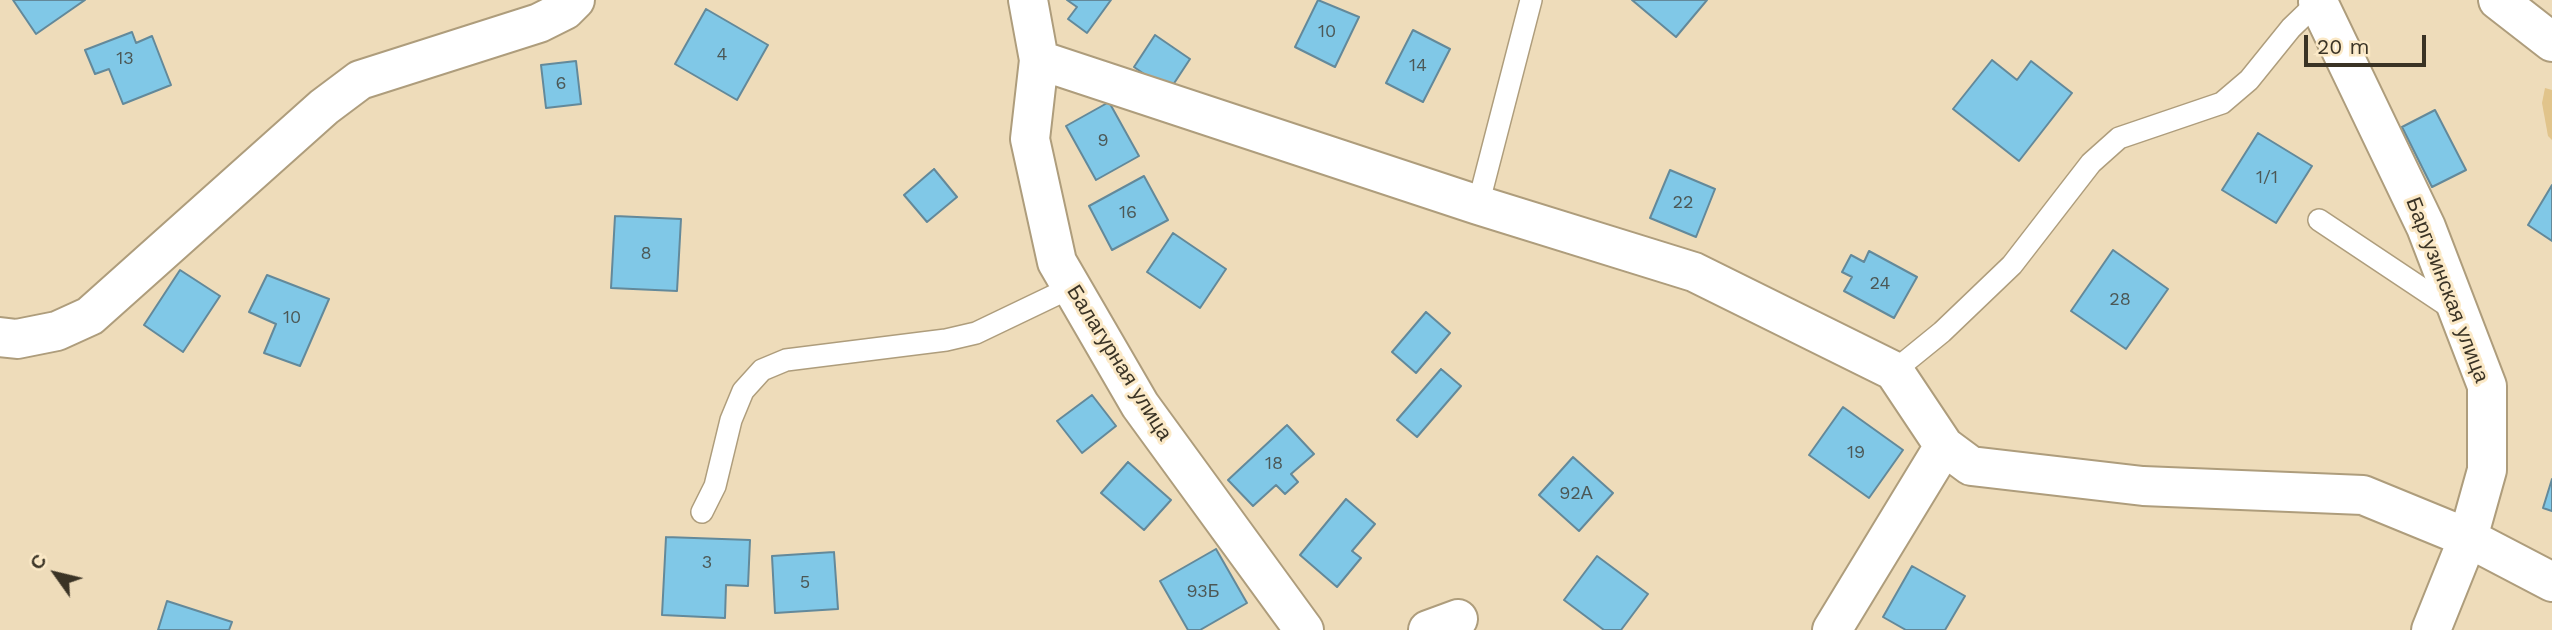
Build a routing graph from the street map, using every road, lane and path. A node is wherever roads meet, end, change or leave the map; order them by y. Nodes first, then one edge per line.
1 (575, 0) edge
2 (1027, 0) edge
3 (1531, 0) edge
4 (2498, 0) edge
5 (2319, 1) edge
6 (2552, 42) edge
7 (1039, 60) junction
8 (1478, 205) junction
9 (2319, 220) dead end
10 (1072, 287) junction
11 (2459, 313) junction
12 (0, 337) edge
13 (1894, 371) junction
14 (1944, 446) junction
15 (702, 512) dead end
16 (2468, 538) junction
17 (2552, 582) edge
18 (1304, 630) edge
19 (1832, 630) edge
20 (2431, 630) edge

1 - 12 street
2 - 7 street, Балагурная улица
3 - 8 lane
4 - 6 street
5 - 11 street, Баргузинская улица
5 - 13 lane
7 - 8 street
7 - 10 street, Балагурная улица
8 - 13 street
9 - 11 lane
10 - 15 lane
10 - 18 street, Балагурная улица
11 - 16 street, Баргузинская улица
13 - 14 street
14 - 16 street
14 - 19 street
16 - 17 street
16 - 20 street, Баргузинская улица

